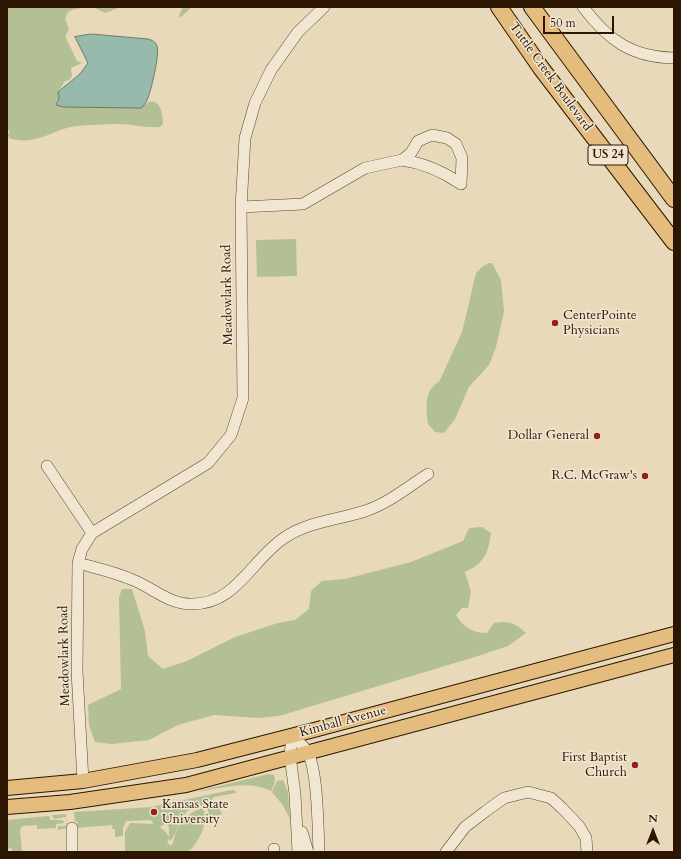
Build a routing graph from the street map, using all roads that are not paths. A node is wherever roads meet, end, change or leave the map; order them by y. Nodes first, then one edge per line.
1 (324, 7) edge
2 (499, 7) edge
3 (532, 7) edge
4 (583, 7) edge
5 (674, 58) edge
6 (402, 160) junction
7 (674, 199) edge
8 (241, 207) junction
9 (674, 242) edge
10 (47, 466) dead end
11 (428, 474) dead end
12 (92, 533) junction
13 (78, 563) junction
14 (674, 634) edge
15 (674, 655) edge
16 (292, 736) junction
17 (308, 752) junction
18 (290, 756) junction
19 (83, 781) junction
20 (7, 788) edge
21 (7, 797) edge
22 (7, 807) edge
23 (296, 815) junction
24 (72, 828) dead end
25 (72, 852) edge
26 (298, 852) edge
27 (308, 852) edge
28 (319, 852) edge
29 (446, 852) edge
30 (587, 852) edge

1 - 8 street, Meadowlark Road
2 - 9 highway, Tuttle Creek Boulevard / US 24
3 - 7 highway, Tuttle Creek Boulevard / US 24
4 - 5 street
6 - 6 street
6 - 8 street
8 - 12 street, Meadowlark Road
10 - 12 street
11 - 13 street
12 - 13 street, Meadowlark Road
13 - 19 street, Meadowlark Road
14 - 16 main road, Kimball Avenue
15 - 17 main road, Kimball Avenue
16 - 17 street
16 - 18 street
16 - 19 main road, Kimball Avenue
17 - 18 main road, Kimball Avenue
17 - 28 street
18 - 22 main road, Kimball Avenue
18 - 23 street
19 - 20 main road, Kimball Avenue
19 - 21 main road
23 - 26 street
23 - 27 street
24 - 25 street
29 - 30 street

